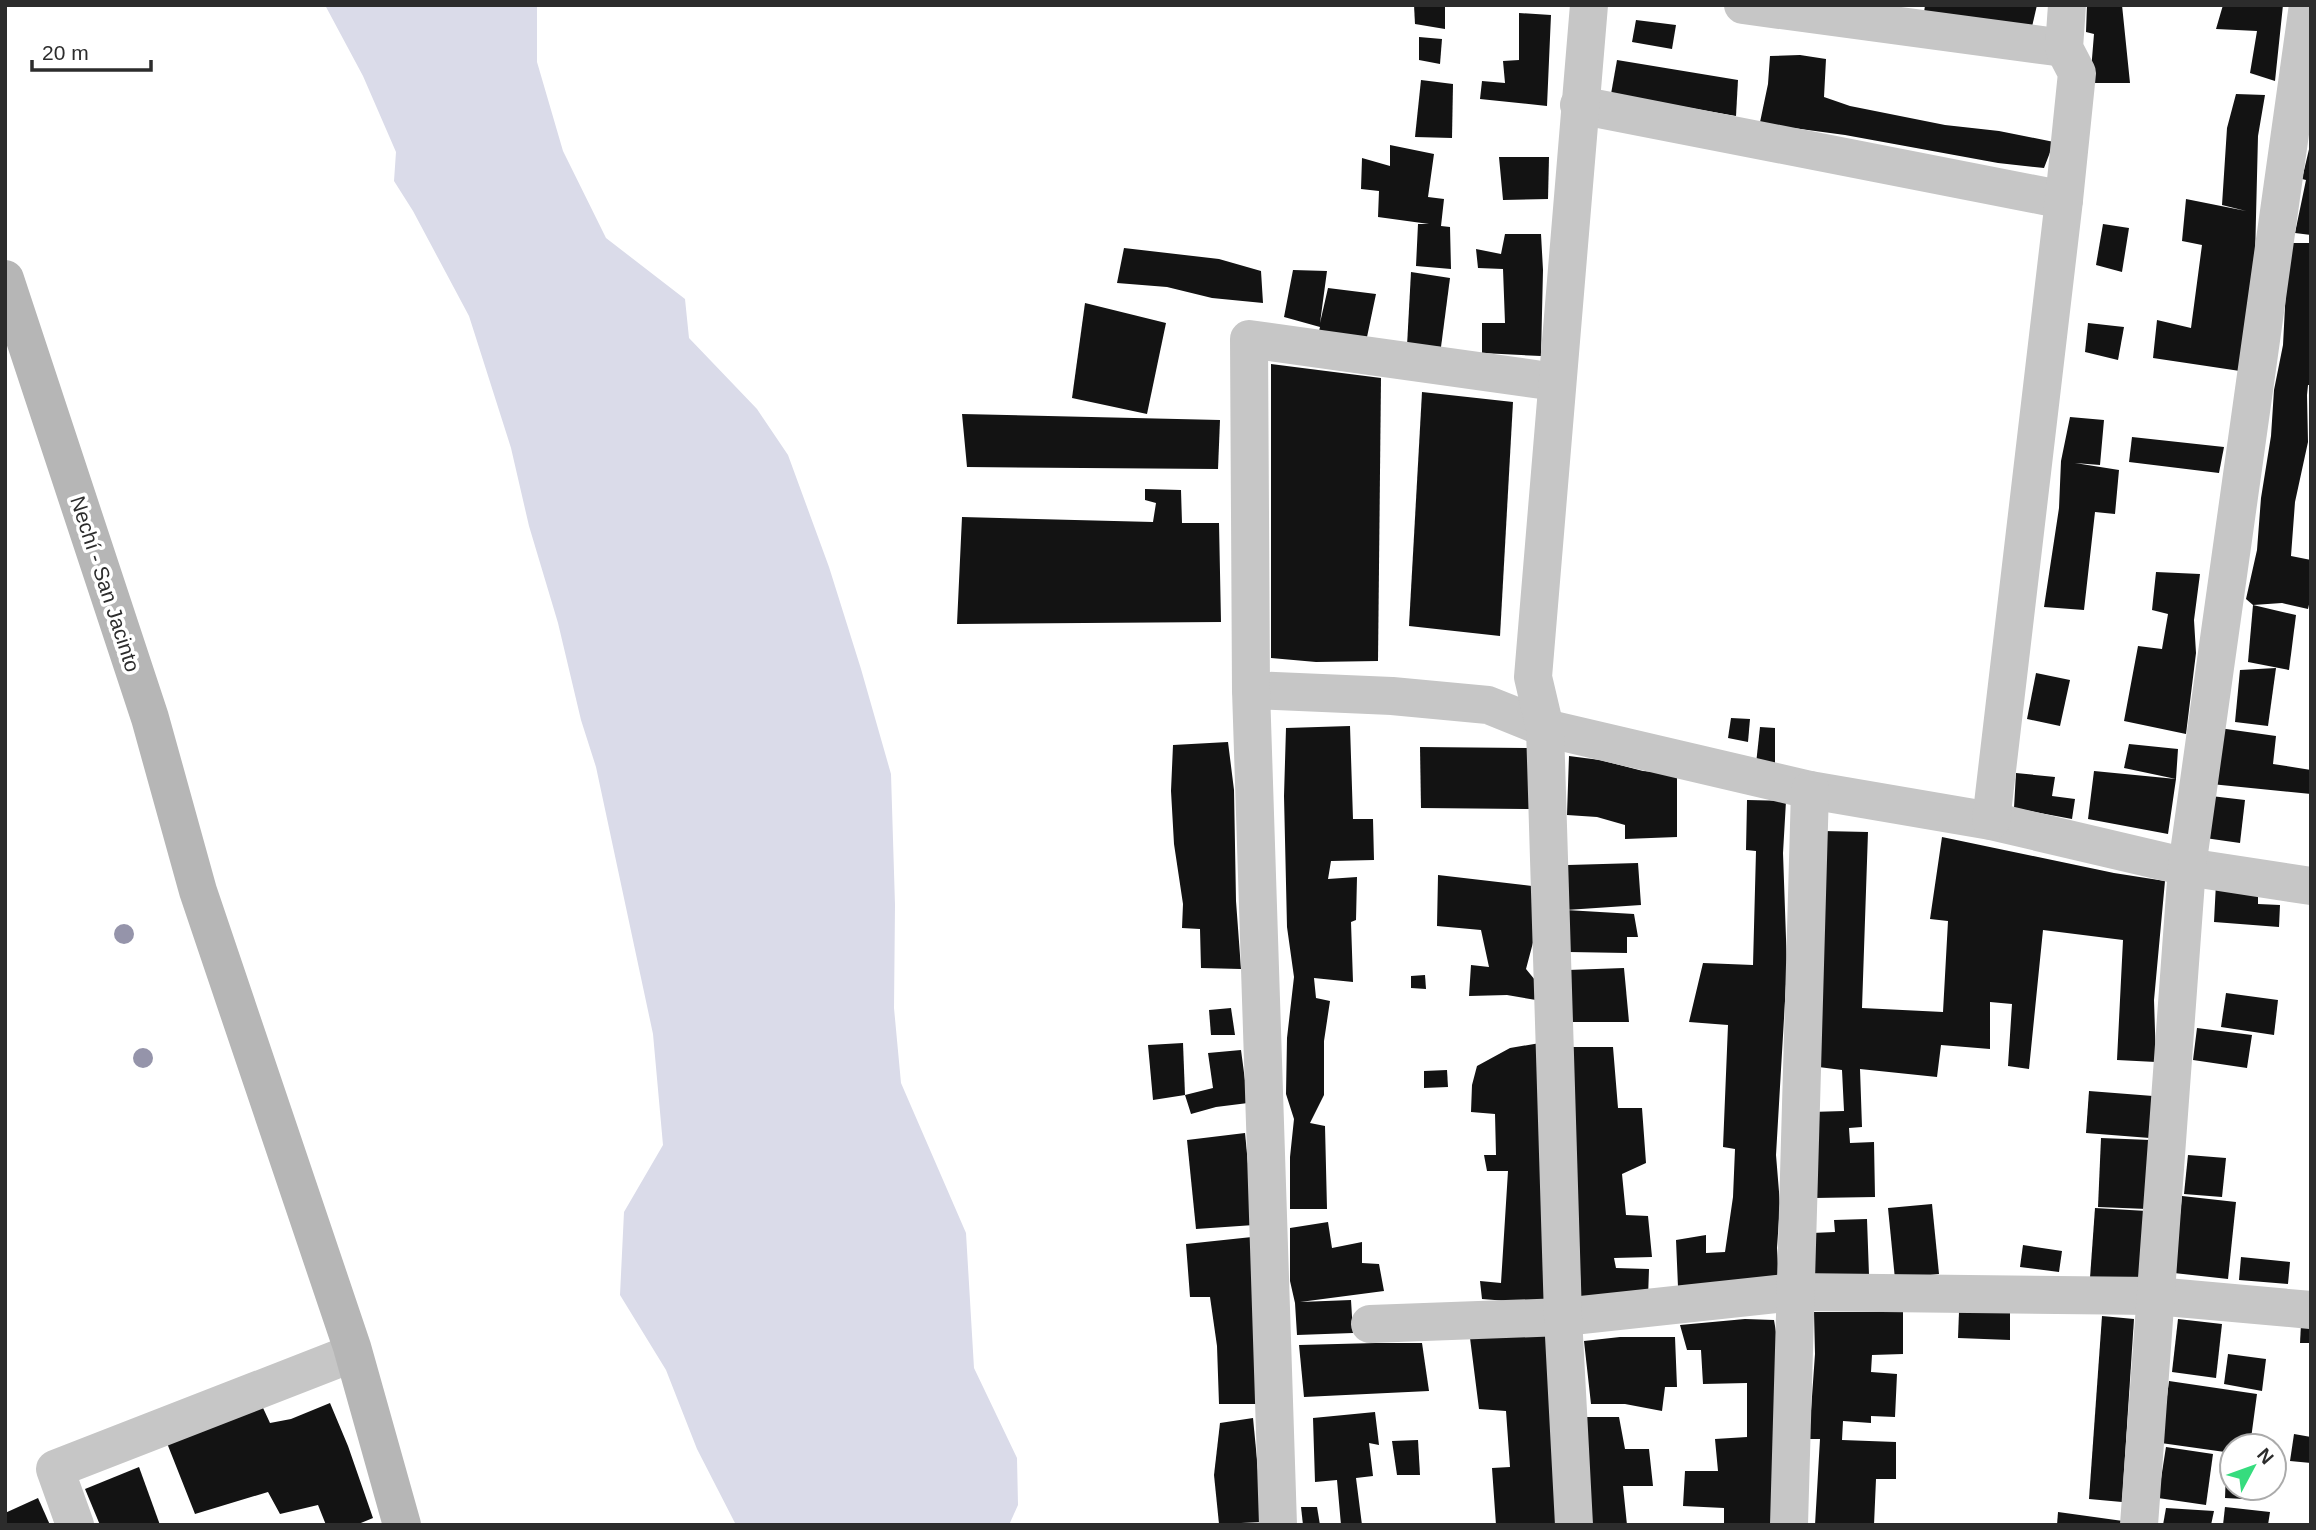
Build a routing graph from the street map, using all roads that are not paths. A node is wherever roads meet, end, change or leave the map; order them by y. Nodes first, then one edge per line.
1 (1588, 5) edge
2 (1743, 5) edge
3 (2067, 5) edge
4 (2308, 5) edge
5 (2064, 48) junction
6 (1580, 104) junction
7 (2064, 200) junction
8 (5, 279) edge
9 (1556, 383) junction
10 (1251, 690) junction
11 (1545, 728) junction
12 (1810, 790) junction
13 (1991, 821) junction
14 (2187, 867) junction
15 (2311, 886) edge
16 (1795, 1292) junction
17 (2155, 1296) junction
18 (2311, 1310) edge
19 (1563, 1317) junction
20 (1370, 1324) dead end
21 (353, 1353) junction
22 (75, 1525) edge
23 (402, 1525) edge
24 (1278, 1525) edge
25 (1574, 1525) edge
26 (1789, 1525) edge
27 (2139, 1525) edge

1 - 6 street
2 - 5 street
3 - 5 street
4 - 14 street
5 - 7 street
6 - 7 street
6 - 9 street
7 - 13 street
8 - 21 main road, Nechí - San Jacinto
9 - 10 street
9 - 11 street
10 - 11 street
10 - 24 street
11 - 12 street
11 - 19 street
12 - 13 street
12 - 16 street
13 - 14 street
14 - 15 street
14 - 17 street
16 - 17 street
16 - 19 street
16 - 26 street
17 - 18 street
17 - 27 street
19 - 20 street
19 - 25 street
21 - 22 street
21 - 23 main road, Nechí - San Jacinto

